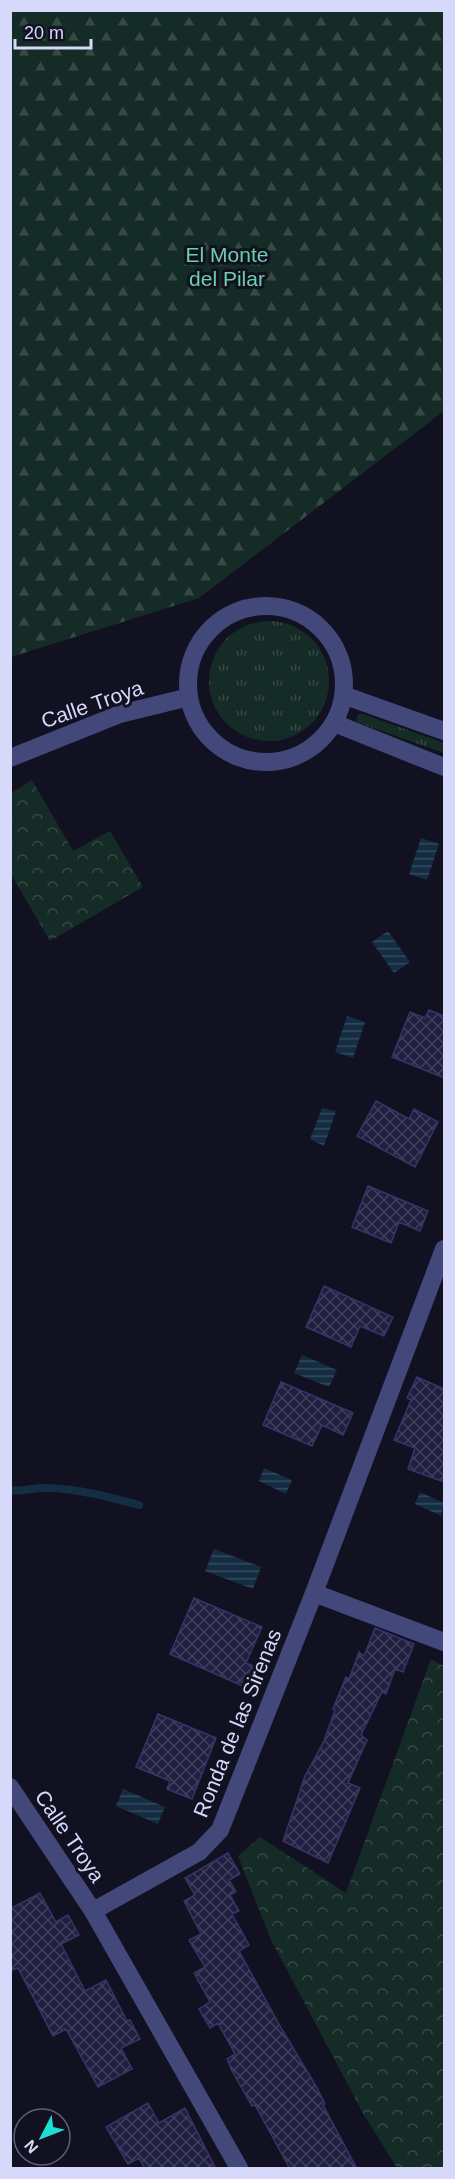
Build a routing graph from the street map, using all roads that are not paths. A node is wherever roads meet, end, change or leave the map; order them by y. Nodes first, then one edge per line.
1 (343, 695) junction
2 (189, 697) junction
3 (333, 723) junction
4 (444, 731) edge
5 (10, 758) edge
6 (444, 767) edge
7 (444, 1249) edge
8 (314, 1593) junction
9 (444, 1642) edge
10 (10, 1787) edge
11 (93, 1911) junction
12 (239, 2169) edge

1 - 2 street
1 - 3 street
1 - 4 street
2 - 3 street
2 - 5 street, Calle Troya
3 - 6 street
7 - 8 street, Ronda de las Sirenas
8 - 9 street
8 - 11 street, Ronda de las Sirenas
10 - 11 street, Calle Troya
11 - 12 street

